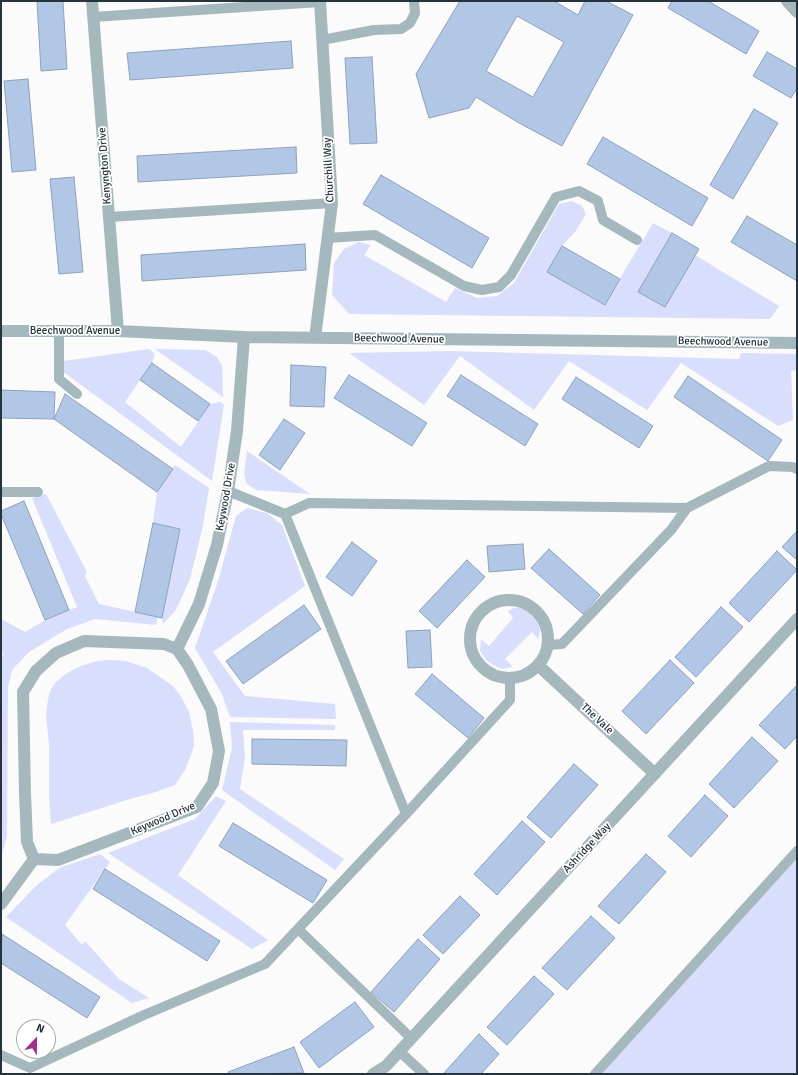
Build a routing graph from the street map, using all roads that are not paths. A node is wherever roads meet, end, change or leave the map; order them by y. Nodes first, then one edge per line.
1 (92, 1) edge
2 (320, 1) edge
3 (414, 1) edge
4 (787, 1) edge
5 (797, 12) edge
6 (94, 17) junction
7 (322, 40) junction
8 (332, 203) junction
9 (109, 217) junction
10 (327, 238) junction
11 (637, 240) dead end
12 (1, 331) edge
13 (59, 331) junction
14 (118, 331) junction
15 (244, 337) junction
16 (315, 338) junction
17 (797, 343) edge
18 (77, 394) dead end
19 (797, 469) edge
20 (1, 492) edge
21 (38, 492) dead end
22 (228, 492) junction
23 (687, 508) junction
24 (285, 514) junction
25 (797, 619) edge
26 (548, 645) junction
27 (177, 649) junction
28 (538, 665) junction
29 (510, 678) junction
30 (655, 774) junction
31 (406, 814) junction
32 (797, 851) edge
33 (34, 859) junction
34 (1, 904) edge
35 (298, 929) junction
36 (411, 1038) junction
37 (399, 1051) junction
38 (1, 1055) edge
39 (373, 1074) edge
40 (424, 1074) edge
41 (595, 1074) edge

1 - 6 street, Kenyngton Drive
2 - 6 lane
2 - 7 street, Churchill Way
3 - 7 lane
4 - 5 street
6 - 9 street, Kenyngton Drive
7 - 8 street, Churchill Way
8 - 9 lane
8 - 10 street, Churchill Way
9 - 14 street, Kenyngton Drive
10 - 11 lane
10 - 16 street, Churchill Way
12 - 13 street, Beechwood Avenue
13 - 14 street, Beechwood Avenue
13 - 18 lane
14 - 15 street, Beechwood Avenue
15 - 16 street, Beechwood Avenue
15 - 22 street, Keywood Drive
16 - 17 street, Beechwood Avenue
19 - 23 lane
20 - 21 lane
22 - 24 lane
22 - 27 street, Keywood Drive
23 - 24 lane
23 - 26 lane
24 - 31 lane
25 - 30 street, Ashridge Way
26 - 28 street
26 - 29 street
27 - 33 street
27 - 33 street, Keywood Drive
28 - 29 street
28 - 30 street, The Vale
29 - 31 lane
30 - 36 street, Ashridge Way
31 - 35 lane
32 - 41 lane
33 - 34 street
35 - 36 lane
35 - 38 lane
36 - 37 street, Ashridge Way
37 - 39 street, Ashridge Way
37 - 40 lane

